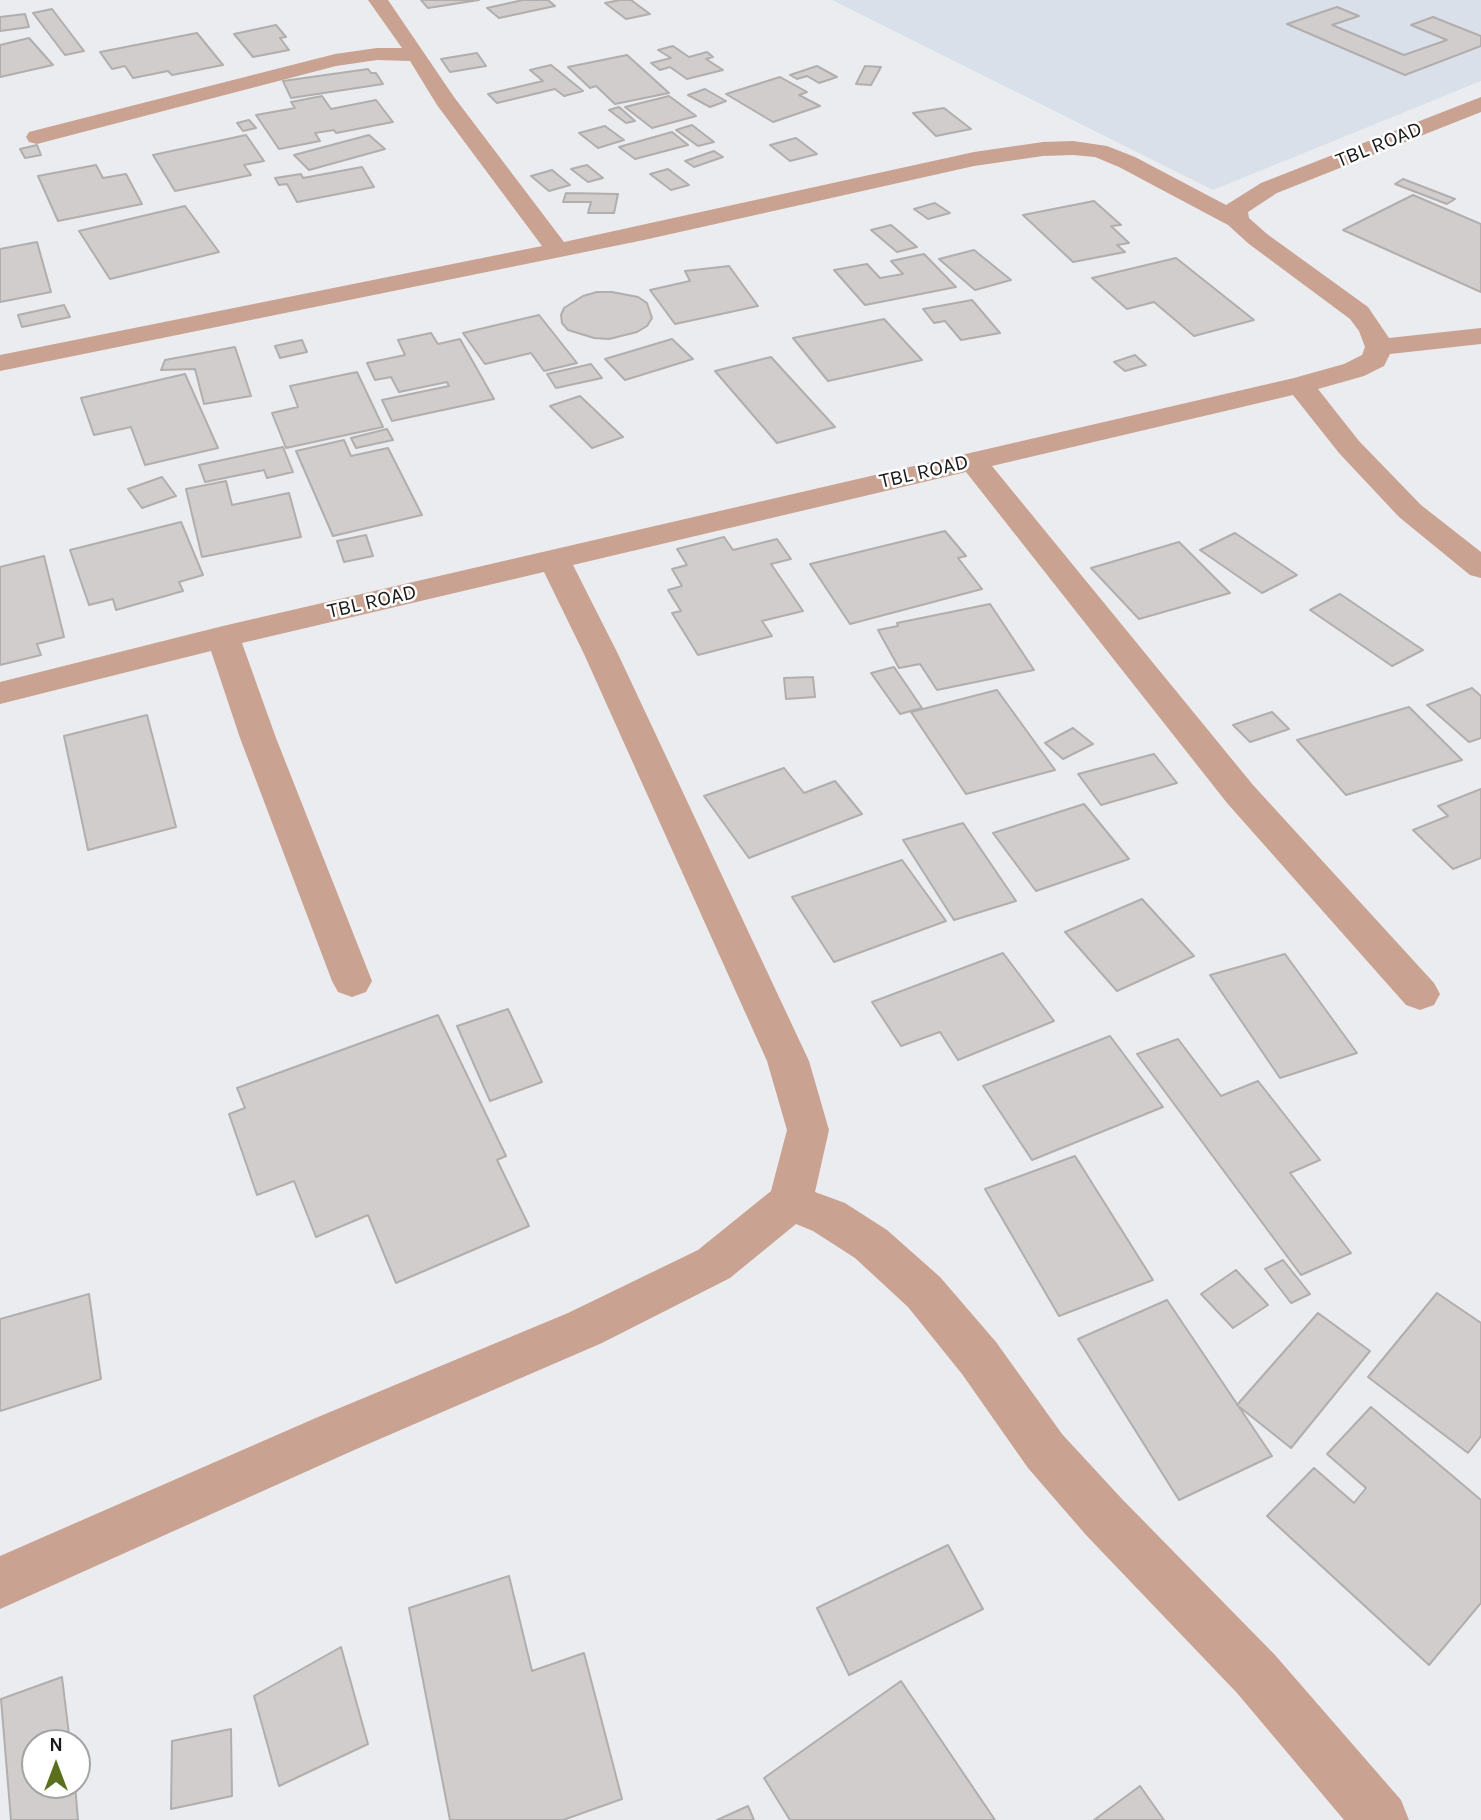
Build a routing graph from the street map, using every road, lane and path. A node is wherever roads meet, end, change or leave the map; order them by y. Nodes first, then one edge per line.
1 (379, 0) edge
2 (418, 55) junction
3 (1481, 104) edge
4 (37, 137) dead end
5 (1237, 220) junction
6 (558, 250) junction
7 (1481, 336) edge
8 (1378, 347) junction
9 (0, 363) edge
10 (1300, 385) junction
11 (972, 461) junction
12 (554, 559) junction
13 (1481, 568) edge
14 (223, 637) junction
15 (0, 693) edge
16 (352, 981) dead end
17 (1420, 993) dead end
18 (790, 1202) junction
19 (0, 1583) edge
20 (1381, 1820) edge

1 - 2 street
2 - 4 street
2 - 6 street
3 - 5 street, TBL ROAD
5 - 6 street
5 - 8 street
6 - 9 street
7 - 8 street
8 - 10 street, TBL ROAD
10 - 11 street, TBL ROAD
10 - 13 street
11 - 12 street, TBL ROAD
11 - 17 street
12 - 14 street, TBL ROAD
12 - 18 street
14 - 15 street, TBL ROAD
14 - 16 street
18 - 19 street
18 - 20 street

